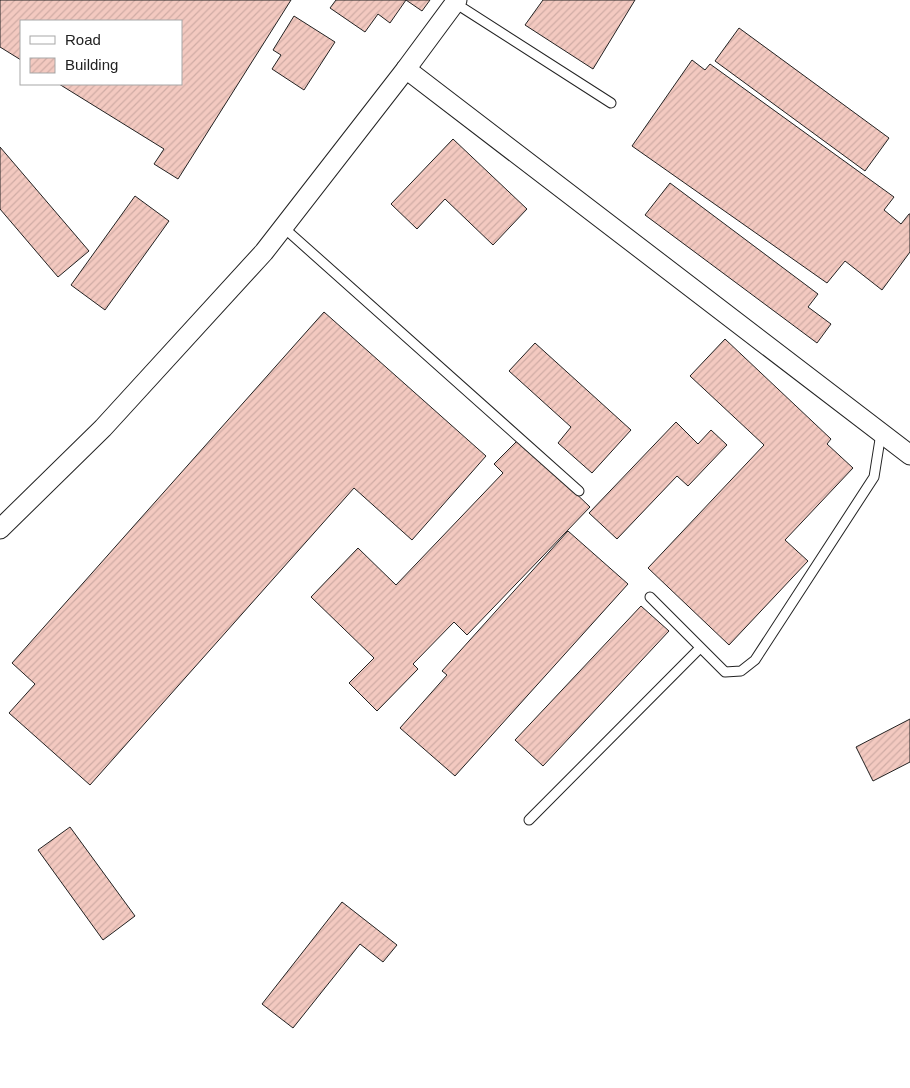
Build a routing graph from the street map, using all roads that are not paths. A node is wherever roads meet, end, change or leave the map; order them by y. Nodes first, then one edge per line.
1 (456, 2) edge
2 (406, 69) junction
3 (611, 103) dead end
4 (283, 227) junction
5 (881, 433) junction
6 (910, 455) edge
7 (579, 491) dead end
8 (0, 529) edge
9 (650, 597) dead end
10 (700, 648) junction
11 (529, 820) dead end

1 - 2 street
1 - 3 lane
2 - 4 street
2 - 5 street
4 - 7 lane
4 - 8 street
5 - 6 street
5 - 10 lane
9 - 10 lane
10 - 11 lane

